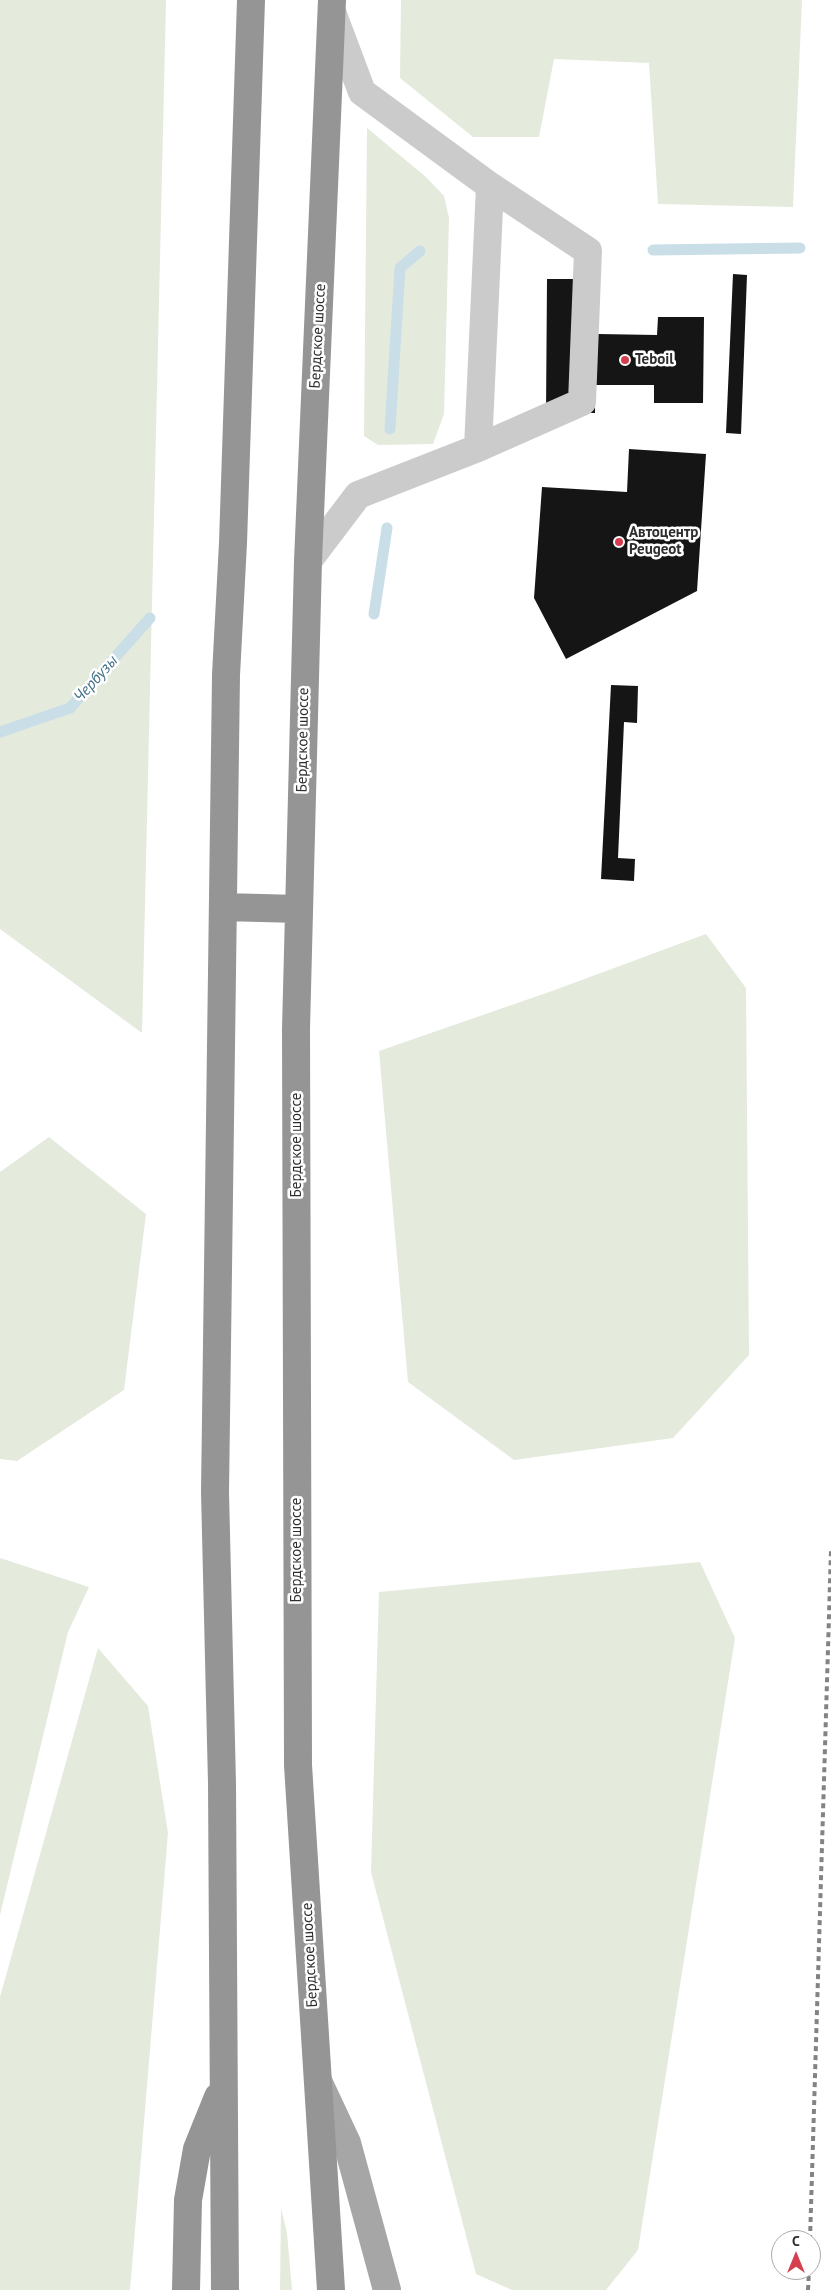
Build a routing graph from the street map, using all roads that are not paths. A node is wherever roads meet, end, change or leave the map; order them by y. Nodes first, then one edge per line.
1 (251, 0) edge
2 (332, 6) edge
3 (490, 186) junction
4 (478, 448) junction
5 (308, 561) junction
6 (223, 908) junction
7 (299, 909) junction
8 (318, 2081) junction
9 (224, 2082) junction
10 (186, 2290) edge
11 (225, 2290) edge
12 (331, 2290) edge
13 (387, 2290) edge

1 - 6 highway
2 - 3 lane
2 - 5 highway, Бердское шоссе
3 - 4 lane
3 - 4 lane
4 - 5 lane
5 - 7 highway, Бердское шоссе
6 - 7 highway
6 - 9 highway
7 - 8 highway, Бердское шоссе
8 - 12 highway, Бердское шоссе
8 - 13 main road
9 - 10 highway
9 - 11 highway

